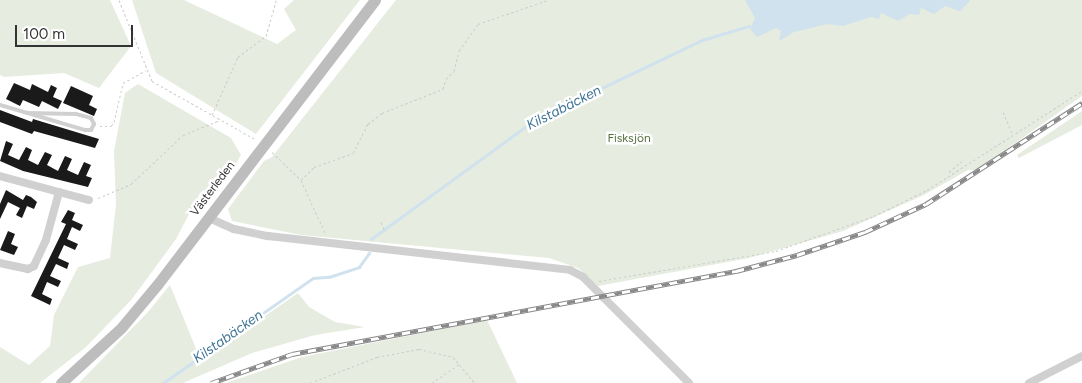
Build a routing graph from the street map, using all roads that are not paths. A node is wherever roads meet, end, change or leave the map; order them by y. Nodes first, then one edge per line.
1 (375, 0) edge
2 (0, 105) edge
3 (27, 113) junction
4 (0, 176) edge
5 (59, 192) junction
6 (89, 200) road end
7 (209, 218) junction
8 (0, 263) edge
9 (1082, 356) edge
10 (679, 373) junction
11 (61, 383) edge
12 (680, 383) edge
13 (689, 383) edge
14 (1029, 383) edge

1 - 7 street, Västerleden
2 - 3 lane
3 - 3 lane
4 - 5 street
5 - 6 street
5 - 8 street
7 - 10 street
7 - 11 street, Västerleden
9 - 14 street
10 - 12 lane
10 - 13 street

